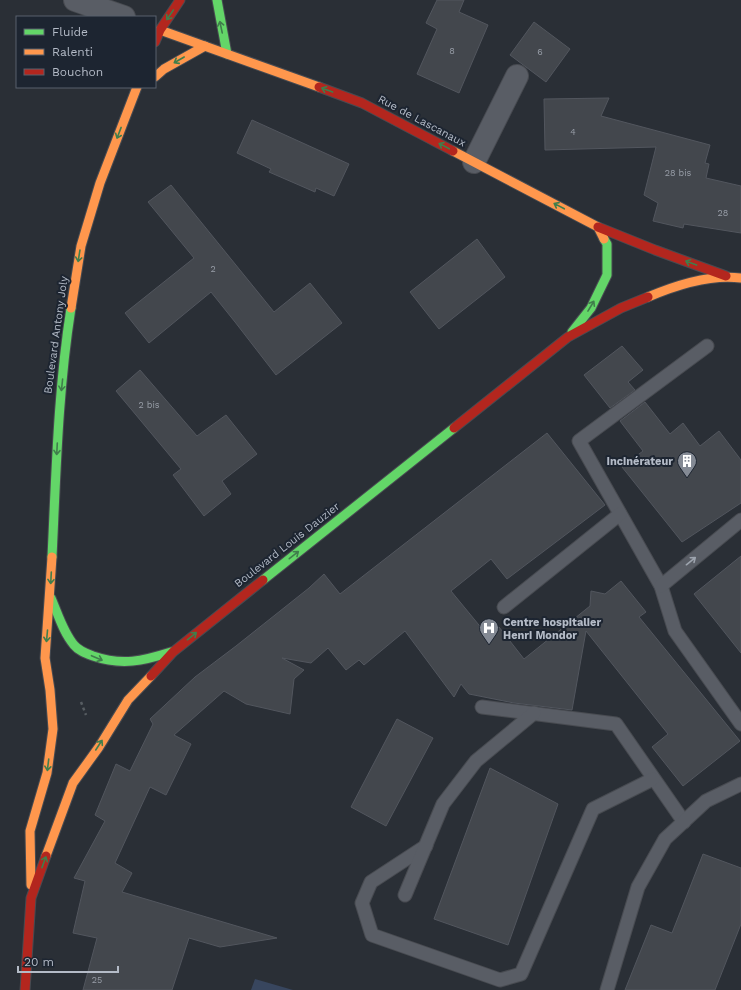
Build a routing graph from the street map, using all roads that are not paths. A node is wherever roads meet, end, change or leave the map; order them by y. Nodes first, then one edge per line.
1 (75, 0) edge
2 (180, 0) edge
3 (217, 0) edge
4 (121, 16) edge
5 (157, 34) edge
6 (205, 46) junction
7 (227, 54) junction
8 (156, 76) edge
9 (516, 76) dead end
10 (137, 88) edge
11 (143, 88) edge
12 (133, 96) junction
13 (474, 162) junction
14 (598, 227) junction
15 (727, 276) junction
16 (741, 278) edge
17 (568, 337) junction
18 (707, 346) dead end
19 (620, 514) junction
20 (741, 520) edge
21 (661, 586) junction
22 (50, 597) junction
23 (504, 607) dead end
24 (173, 652) junction
25 (482, 707) dead end
26 (534, 713) junction
27 (741, 724) edge
28 (653, 779) junction
29 (741, 784) edge
30 (684, 822) junction
31 (426, 846) junction
32 (405, 895) dead end
33 (31, 898) junction
34 (25, 990) edge
35 (607, 990) edge

1 - 4 street
2 -> 5 street
7 -> 3 street
5 - 6 street, Rue de Lascanaux
6 - 7 street, Rue de Lascanaux
6 -> 8 street
13 -> 7 street, Rue de Lascanaux
9 - 13 street
10 - 12 street, Boulevard Antony Joly
11 - 12 street
12 -> 22 street, Boulevard Antony Joly
14 -> 13 street, Rue de Lascanaux
15 -> 14 street, Rue de Lascanaux
17 -> 14 street
15 - 16 street, Boulevard Louis Dauzier
15 - 17 street, Boulevard Louis Dauzier
24 -> 17 street, Boulevard Louis Dauzier
18 - 19 lane
19 - 21 lane
19 - 23 lane
21 -> 20 lane
21 - 27 lane
22 -> 24 street, Boulevard Antony Joly
22 -> 33 street, Boulevard Antony Joly
33 -> 24 street, Boulevard Louis Dauzier
25 - 26 lane
26 - 28 lane
26 - 31 lane
28 - 30 lane
28 - 31 lane
29 - 30 lane
30 - 35 lane
31 - 32 lane
33 - 34 street, Boulevard Louis Dauzier

